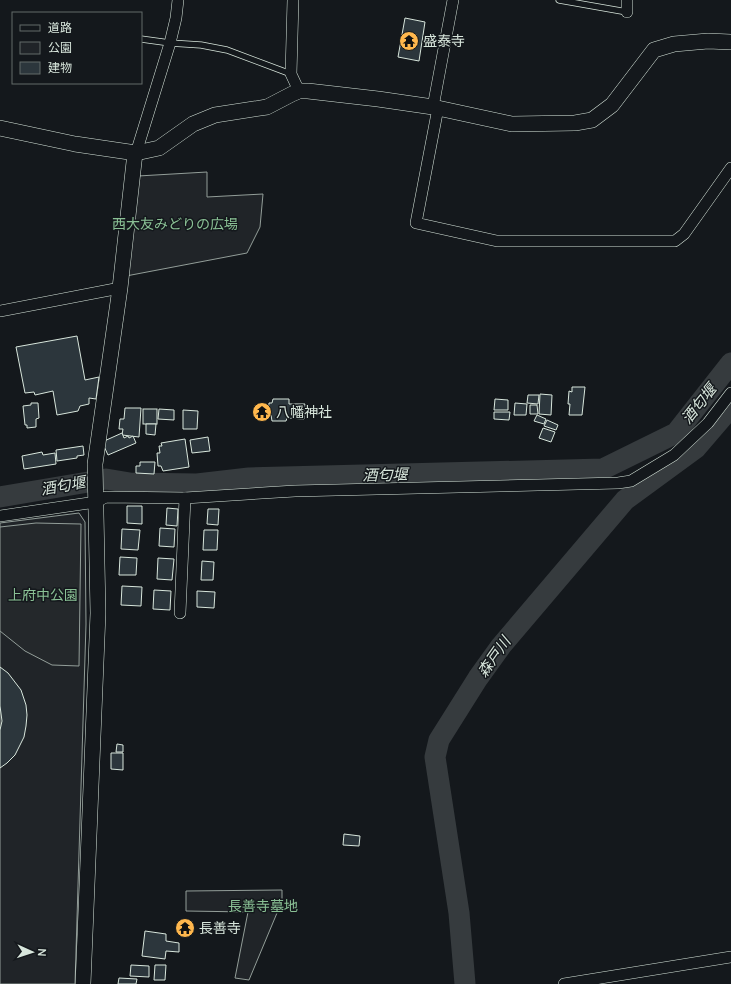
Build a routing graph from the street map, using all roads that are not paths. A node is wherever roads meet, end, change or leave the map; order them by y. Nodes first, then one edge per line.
1 (178, 0) edge
2 (293, 0) edge
3 (452, 0) edge
4 (559, 0) edge
5 (627, 0) edge
6 (627, 12) joint
7 (142, 39) edge
8 (731, 42) edge
9 (170, 43) junction
10 (290, 74) junction
11 (299, 91) junction
12 (436, 108) junction
13 (0, 128) edge
14 (136, 153) junction
15 (731, 168) edge
16 (120, 288) junction
17 (0, 311) edge
18 (731, 393) edge
19 (185, 498) junction
20 (96, 502) junction
21 (0, 516) edge
22 (180, 613) dead end
23 (731, 957) edge
24 (82, 984) edge
25 (564, 984) edge

1 - 9 street
2 - 10 street
3 - 12 street
4 - 6 lane
5 - 6 street
7 - 9 lane
8 - 12 street
9 - 10 lane
9 - 14 street
10 - 11 street
11 - 12 street
11 - 14 street
12 - 15 street
13 - 14 street
14 - 16 street
16 - 17 street
16 - 20 street
18 - 19 street
19 - 20 street
19 - 22 street
20 - 21 street
20 - 24 street
23 - 25 street

